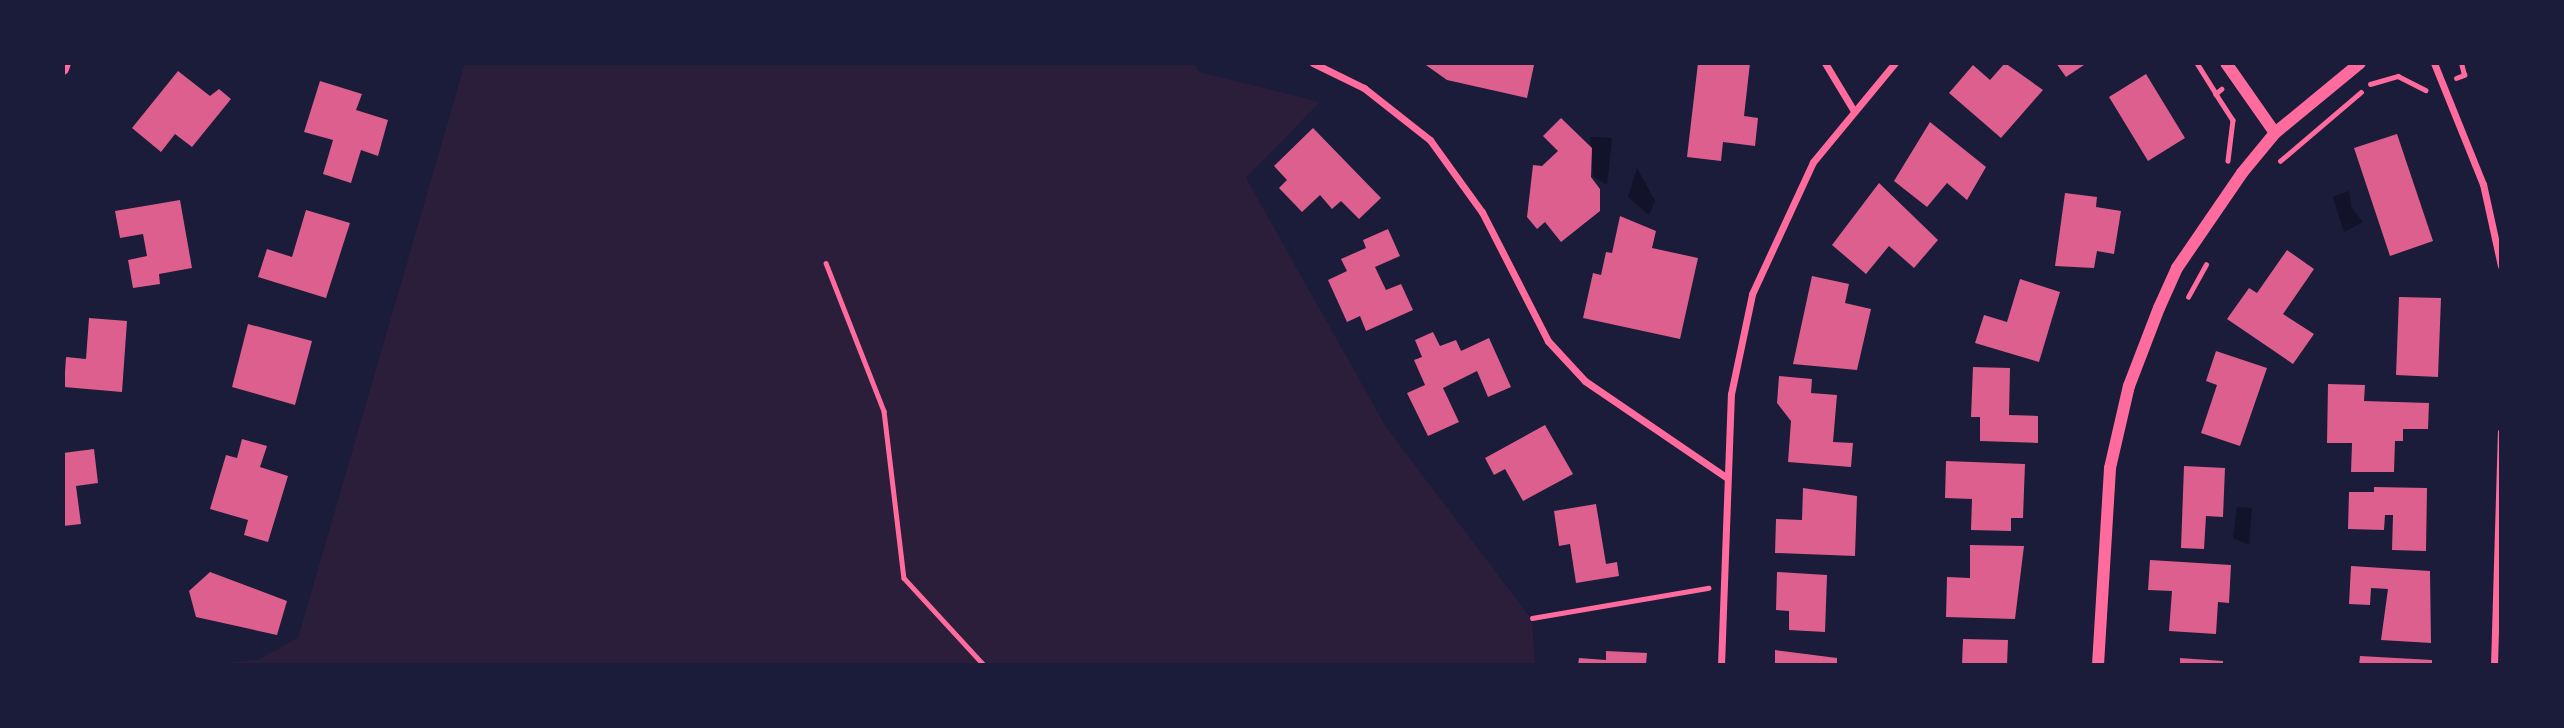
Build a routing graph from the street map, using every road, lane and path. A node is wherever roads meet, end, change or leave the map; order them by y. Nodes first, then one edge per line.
1 (65, 63) edge
2 (1313, 63) edge
3 (1825, 63) edge
4 (1895, 63) edge
5 (2197, 63) edge
6 (2226, 63) edge
7 (2360, 63) edge
8 (2434, 63) edge
9 (2460, 63) edge
10 (63, 69) edge
11 (2238, 78) junction
12 (2446, 83) junction
13 (2216, 94) junction
14 (1854, 111) junction
15 (2275, 133) junction
16 (2274, 169) dead end
17 (2242, 173) junction
18 (2211, 256) dead end
19 (826, 263) dead end
20 (2501, 267) edge
21 (2186, 301) dead end
22 (2501, 432) edge
23 (1727, 478) junction
24 (1707, 589) dead end
25 (1532, 618) dead end
26 (984, 665) edge
27 (1721, 665) edge
28 (2098, 665) edge
29 (2494, 665) edge

1 - 10 street
2 - 23 street
3 - 14 street
4 - 14 street
5 - 13 path
6 - 11 street
7 - 15 street
8 - 12 street
9 - 12 path
11 - 13 path
11 - 15 street
12 - 16 path
12 - 20 street
13 - 17 path
14 - 23 street
15 - 17 street
17 - 28 street
18 - 21 path
19 - 26 path
22 - 29 street
23 - 27 street
24 - 25 path

